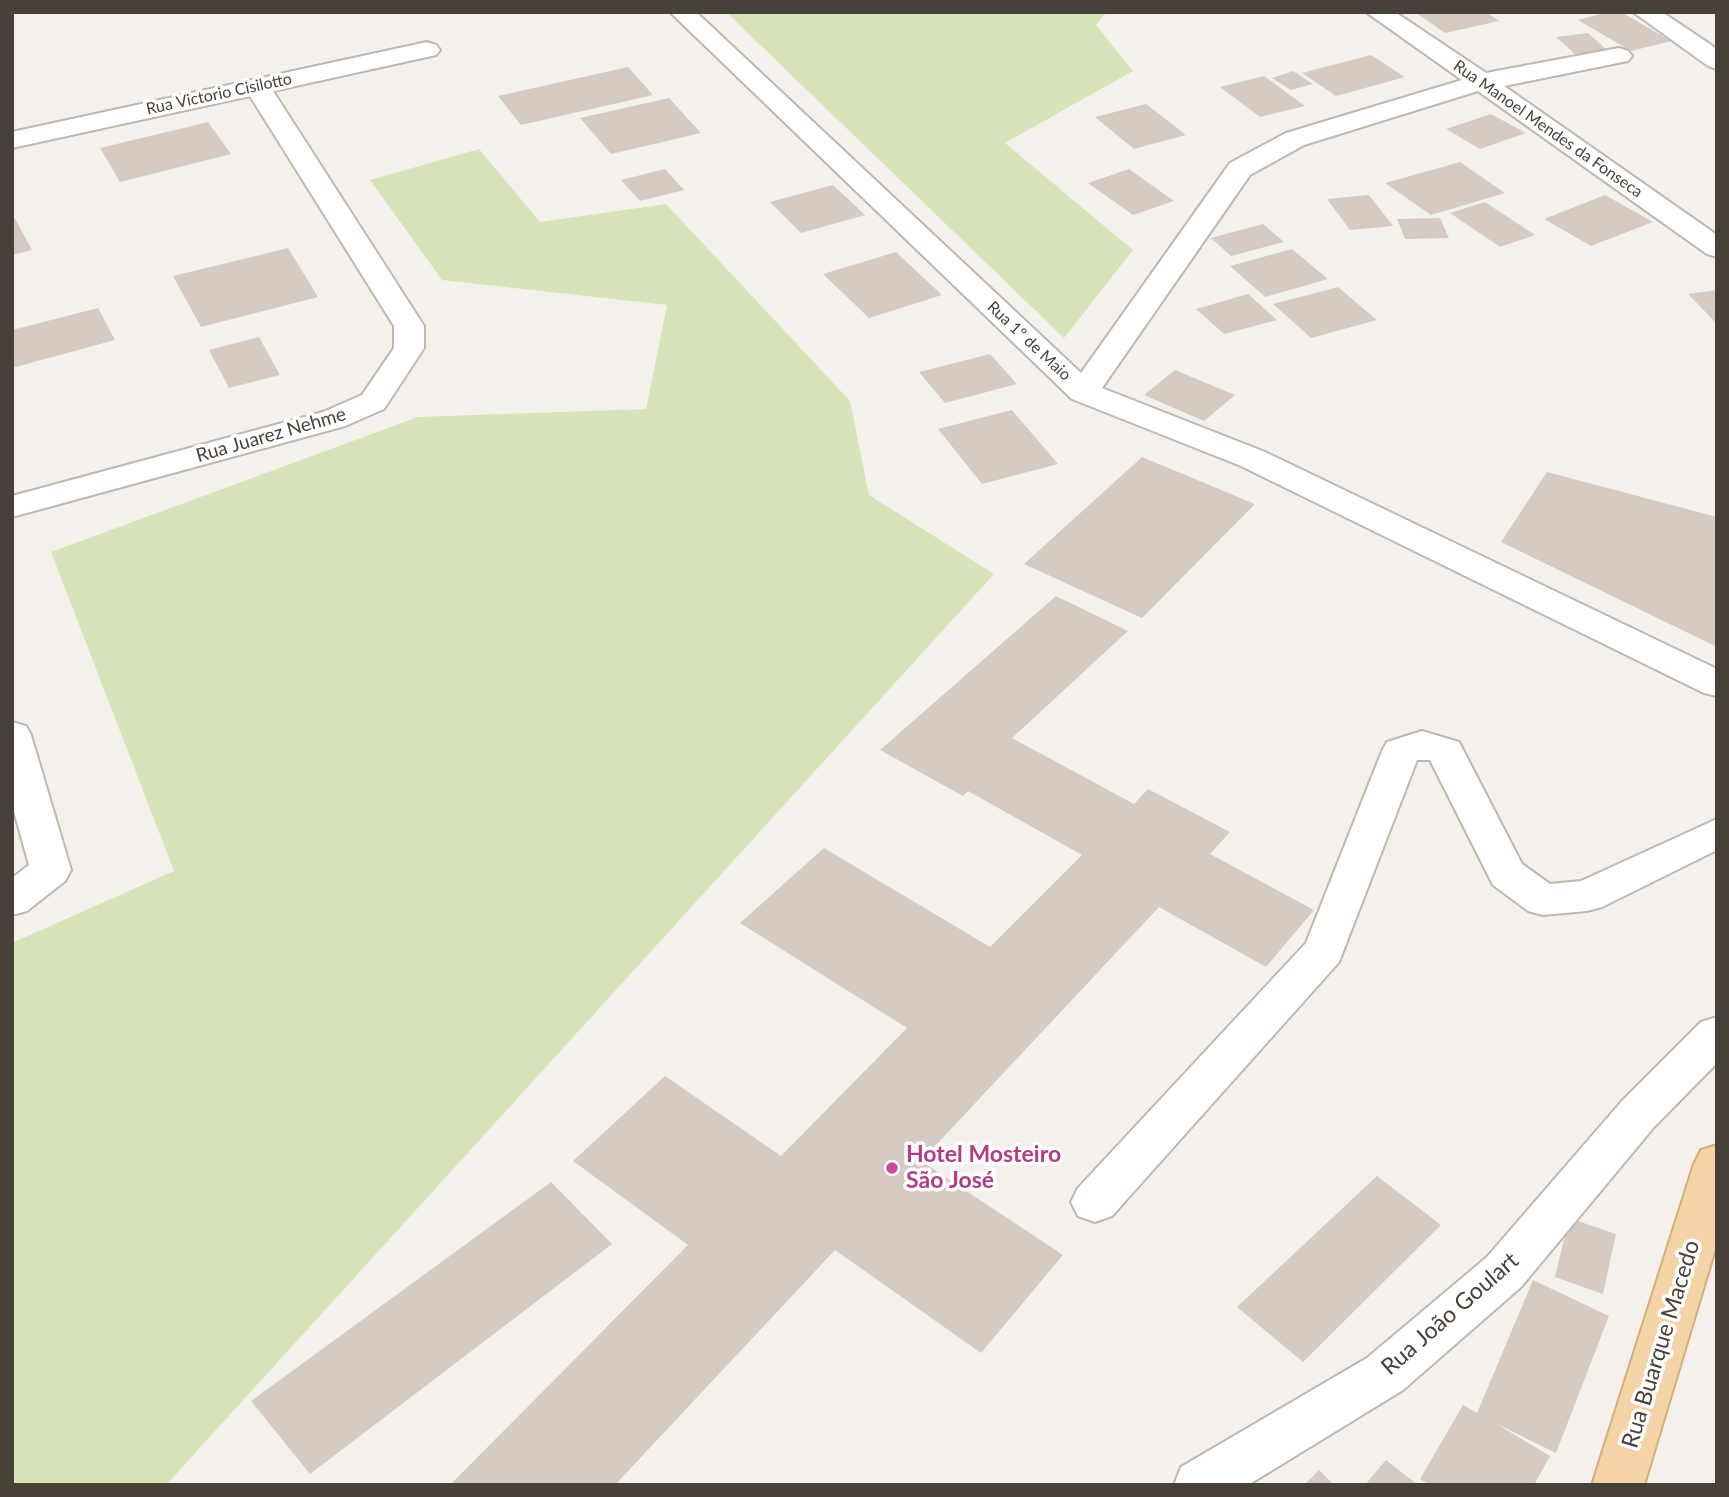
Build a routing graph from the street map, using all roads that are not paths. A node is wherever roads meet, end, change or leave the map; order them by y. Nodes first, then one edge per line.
1 (682, 12) edge
2 (1378, 12) edge
3 (1645, 12) edge
4 (427, 50) dead end
5 (1619, 56) dead end
6 (1717, 61) edge
7 (1482, 82) junction
8 (257, 86) junction
9 (12, 139) edge
10 (1717, 248) edge
11 (1083, 392) junction
12 (12, 508) edge
13 (1717, 684) edge
14 (12, 736) edge
15 (1717, 833) edge
16 (12, 900) edge
17 (1717, 1034) edge
18 (1717, 1164) edge
19 (1095, 1202) dead end
20 (1200, 1485) edge
21 (1618, 1485) edge

1 - 11 street, Rua 1º de Maio
2 - 7 street, Rua Manoel Mendes da Fonseca
3 - 6 street
4 - 8 street, Rua Victorio Cisilotto
5 - 7 street, Rua 1º de Maio
7 - 10 street, Rua Manoel Mendes da Fonseca
7 - 11 street, Rua 1º de Maio
8 - 9 street, Rua Victorio Cisilotto
8 - 12 street, Rua Juarez Nehme
11 - 13 street
14 - 16 street
15 - 19 street
17 - 20 street, Rua João Goulart
18 - 21 main road, Rua Buarque Macedo

